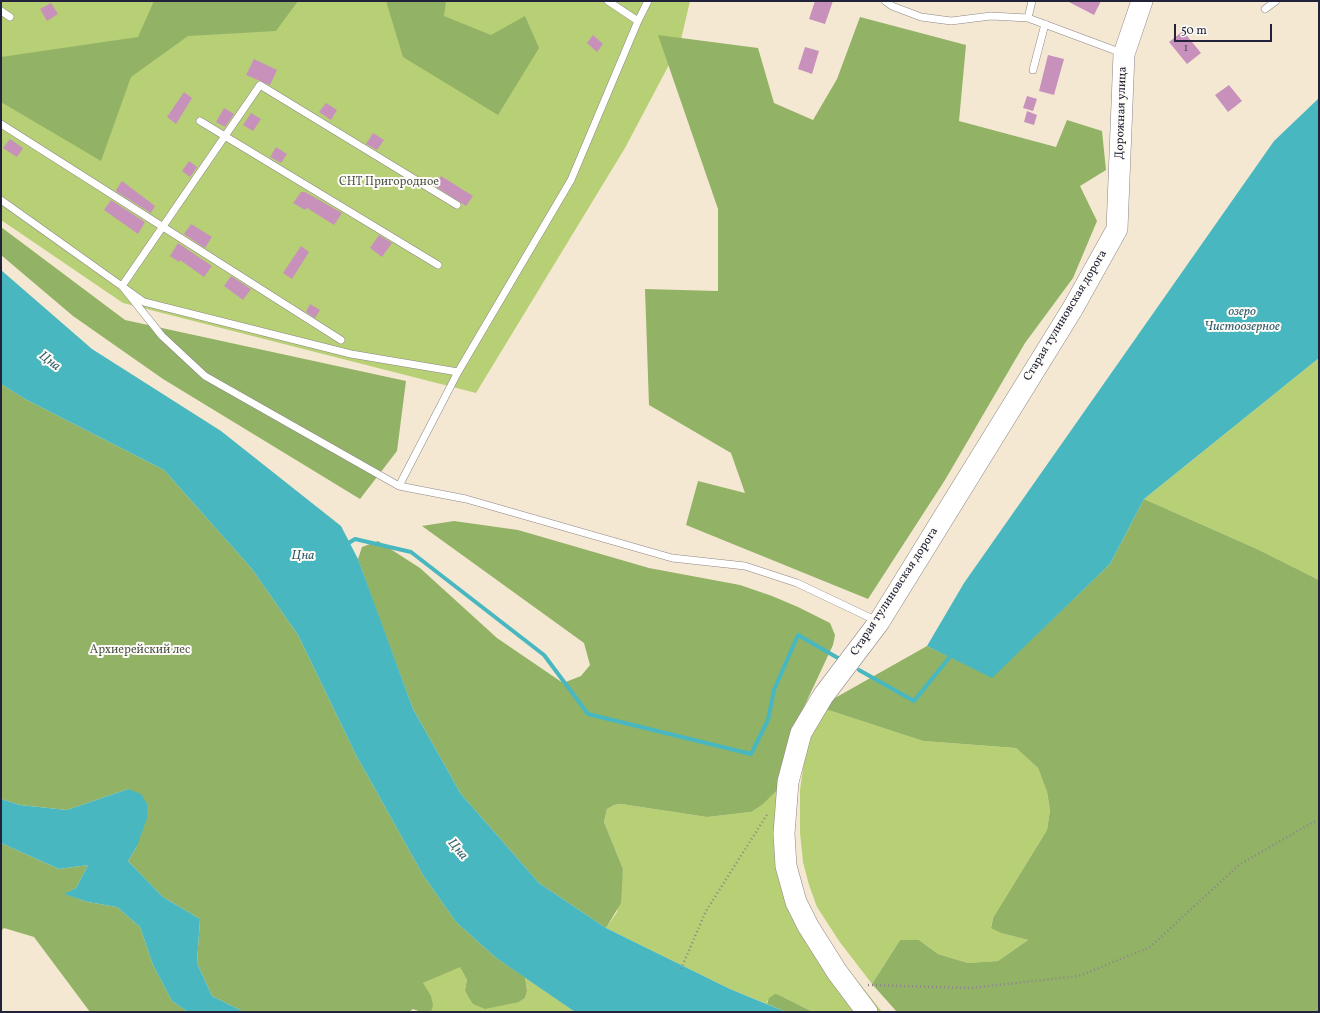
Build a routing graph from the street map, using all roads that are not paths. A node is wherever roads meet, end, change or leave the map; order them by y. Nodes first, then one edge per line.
1 (608, 1) edge
2 (648, 1) edge
3 (885, 1) edge
4 (1032, 1) edge
5 (1142, 1) edge
6 (1276, 1) edge
7 (1265, 9) dead end
8 (1, 11) edge
9 (10, 17) dead end
10 (1028, 18) junction
11 (638, 21) junction
12 (1045, 24) junction
13 (1124, 54) junction
14 (1033, 70) dead end
15 (200, 121) dead end
16 (1, 124) edge
17 (226, 136) junction
18 (1, 200) edge
19 (457, 204) dead end
20 (164, 226) junction
21 (1118, 229) joint
22 (438, 264) dead end
23 (122, 286) junction
24 (341, 340) dead end
25 (458, 372) junction
26 (399, 486) junction
27 (879, 622) junction
28 (867, 1012) edge

1 - 11 lane
2 - 11 lane
3 - 10 lane
4 - 10 lane
5 - 13 street, Дорожная улица
6 - 7 lane
8 - 9 lane
10 - 12 lane
11 - 25 lane
12 - 13 lane
12 - 14 lane
13 - 21 street, Дорожная улица
15 - 17 lane
16 - 20 lane
17 - 19 lane
17 - 20 lane
17 - 22 lane
18 - 23 lane
20 - 23 lane
20 - 24 lane
21 - 27 street, Старая тулиновская дорога
23 - 25 lane
23 - 26 lane
25 - 26 lane
26 - 27 lane
27 - 28 street, Старая тулиновская дорога

